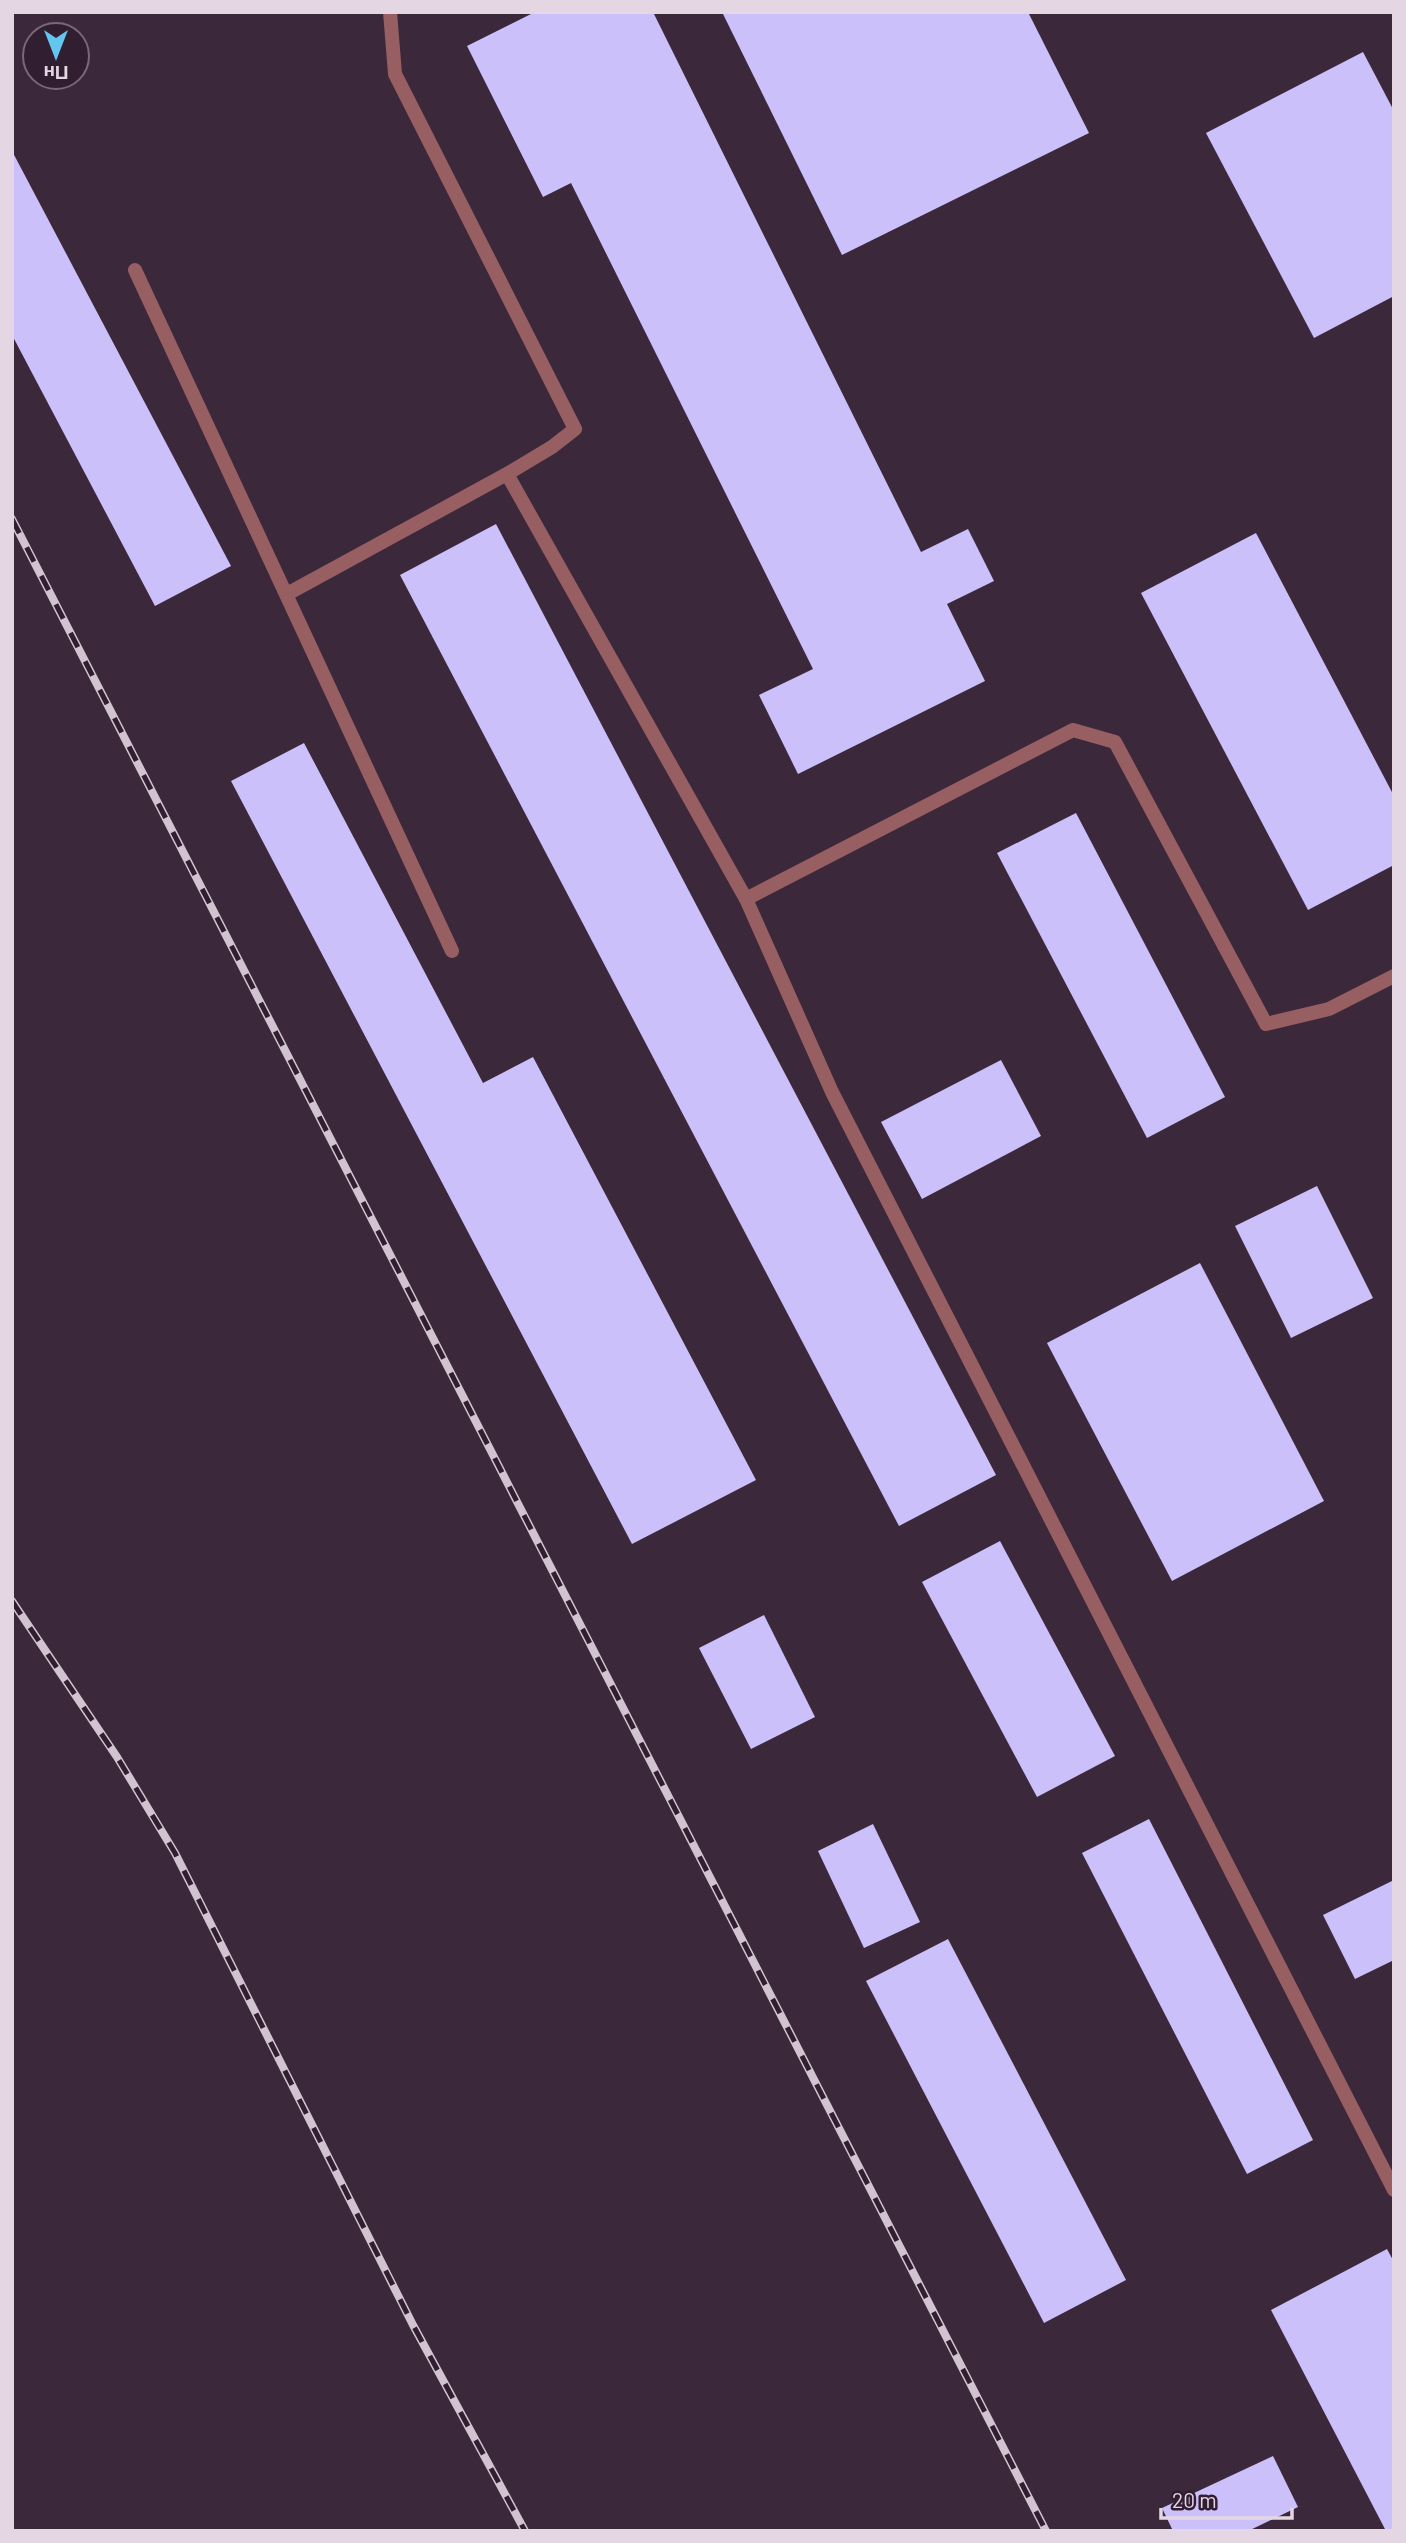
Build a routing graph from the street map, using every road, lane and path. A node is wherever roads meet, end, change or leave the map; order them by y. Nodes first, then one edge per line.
1 (390, 12) edge
2 (135, 270) dead end
3 (507, 474) junction
4 (287, 594) junction
5 (746, 899) junction
6 (452, 951) dead end
7 (1394, 976) edge
8 (1394, 2190) edge

1 - 3 lane
2 - 4 lane
3 - 4 lane
3 - 5 lane
4 - 6 lane
5 - 7 lane
5 - 8 lane

